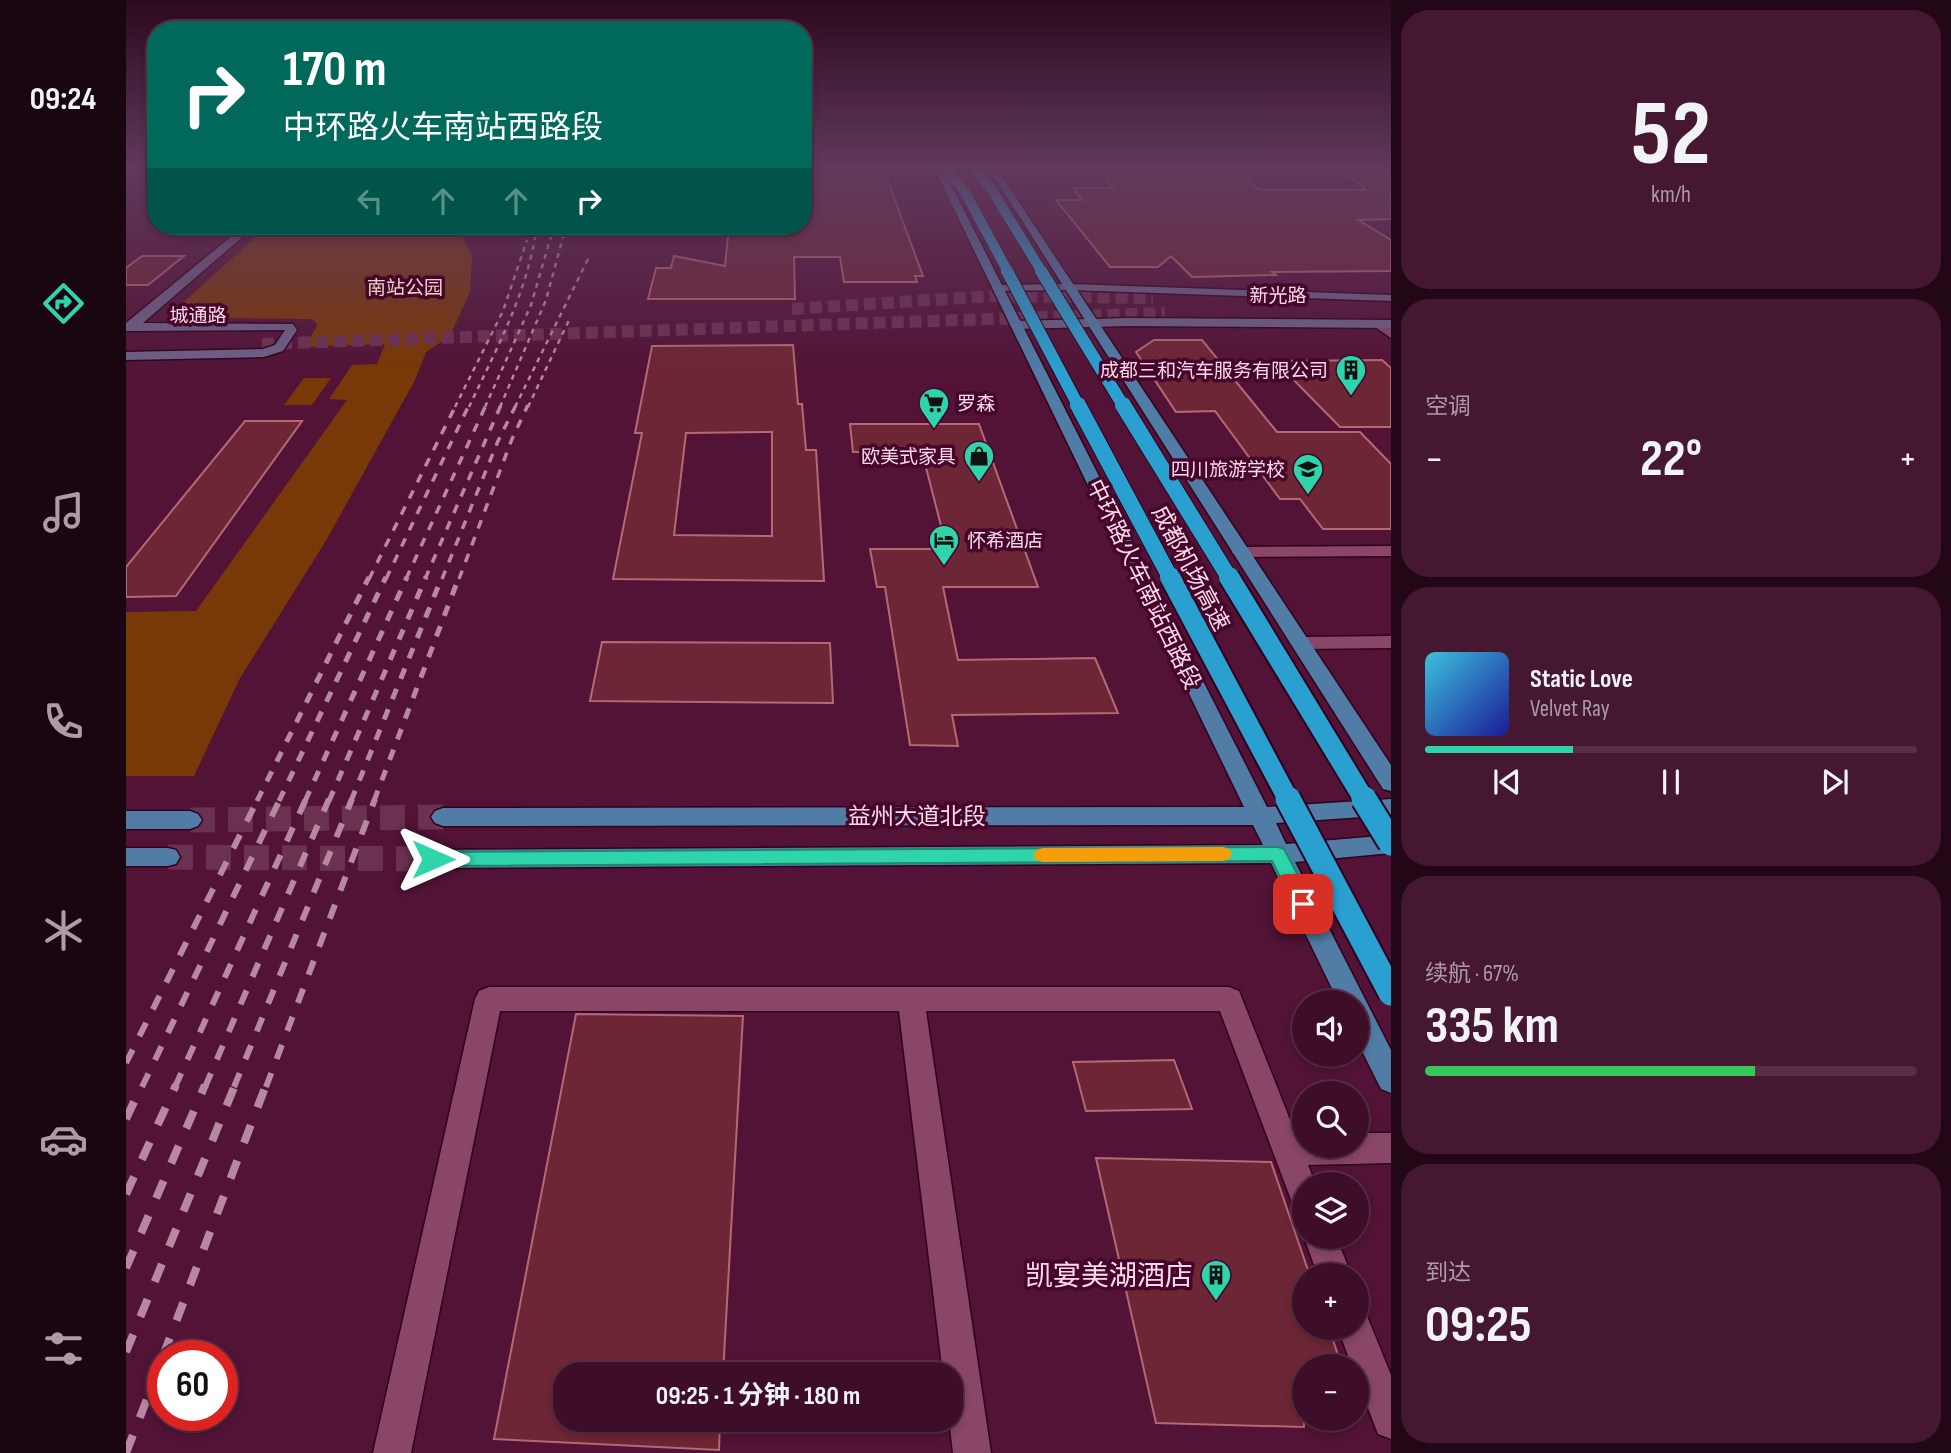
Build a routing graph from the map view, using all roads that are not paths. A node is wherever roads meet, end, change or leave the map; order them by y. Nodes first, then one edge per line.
1 (239, 235) edge
2 (972, 235) edge
3 (988, 235) edge
4 (1020, 235) edge
5 (1036, 235) edge
6 (1070, 287) junction
7 (998, 288) junction
8 (1391, 298) edge
9 (1155, 306) junction
10 (1391, 306) edge
11 (1391, 314) edge
12 (1093, 324) junction
13 (1385, 324) edge
14 (1016, 325) junction
15 (128, 330) edge
16 (271, 334) tunnel mouth
17 (1391, 334) edge
18 (262, 344) tunnel mouth
19 (126, 345) edge
20 (126, 356) edge
21 (1391, 551) edge
22 (1240, 552) junction
23 (1391, 642) edge
24 (1300, 643) junction
25 (1391, 783) edge
26 (1391, 807) edge
27 (1259, 816) junction
28 (443, 817) tunnel mouth
29 (126, 820) edge
30 (190, 820) tunnel mouth
31 (1391, 844) edge
32 (1278, 854) junction
33 (126, 857) edge
34 (169, 857) tunnel mouth
35 (433, 859) tunnel mouth
36 (1346, 990) edge
37 (1391, 993) edge
38 (911, 999) junction
39 (1369, 1036) edge
40 (1391, 1079) edge
41 (1391, 1148) edge
42 (1287, 1150) junction
43 (1296, 1172) edge
44 (1360, 1340) edge
45 (1391, 1421) edge
46 (392, 1453) edge
47 (972, 1453) edge

1 - 15 main road
2 - 7 main road, 中环路火车南站西路段
3 - 37 highway, 成都机场高速, bridge
4 - 31 highway, 成都机场高速, bridge
5 - 6 main road
6 - 7 main road
6 - 9 main road
6 - 12 main road
7 - 14 main road, 中环路火车南站西路段
8 - 9 main road
9 - 10 main road
9 - 11 main road, 新光路
9 - 12 main road
9 - 13 main road
12 - 14 main road
12 - 22 main road
13 - 17 street
14 - 27 main road, 中环路火车南站西路段
15 - 16 main road, 城通路
15 - 20 main road
18 - 19 main road, 城通路
21 - 22 street
22 - 24 main road
23 - 24 street
24 - 25 main road
26 - 27 main road, 益州大道北段
27 - 28 main road, 益州大道北段
27 - 32 main road, 中环路火车南站西路段
29 - 30 main road
31 - 32 main road, 益州大道北段
32 - 35 main road, 益州大道北段
32 - 36 main road, 中环路火车南站西路段
33 - 34 main road
38 - 42 street
38 - 46 street
38 - 47 street
39 - 40 main road
41 - 42 street
42 - 43 street
44 - 45 street

